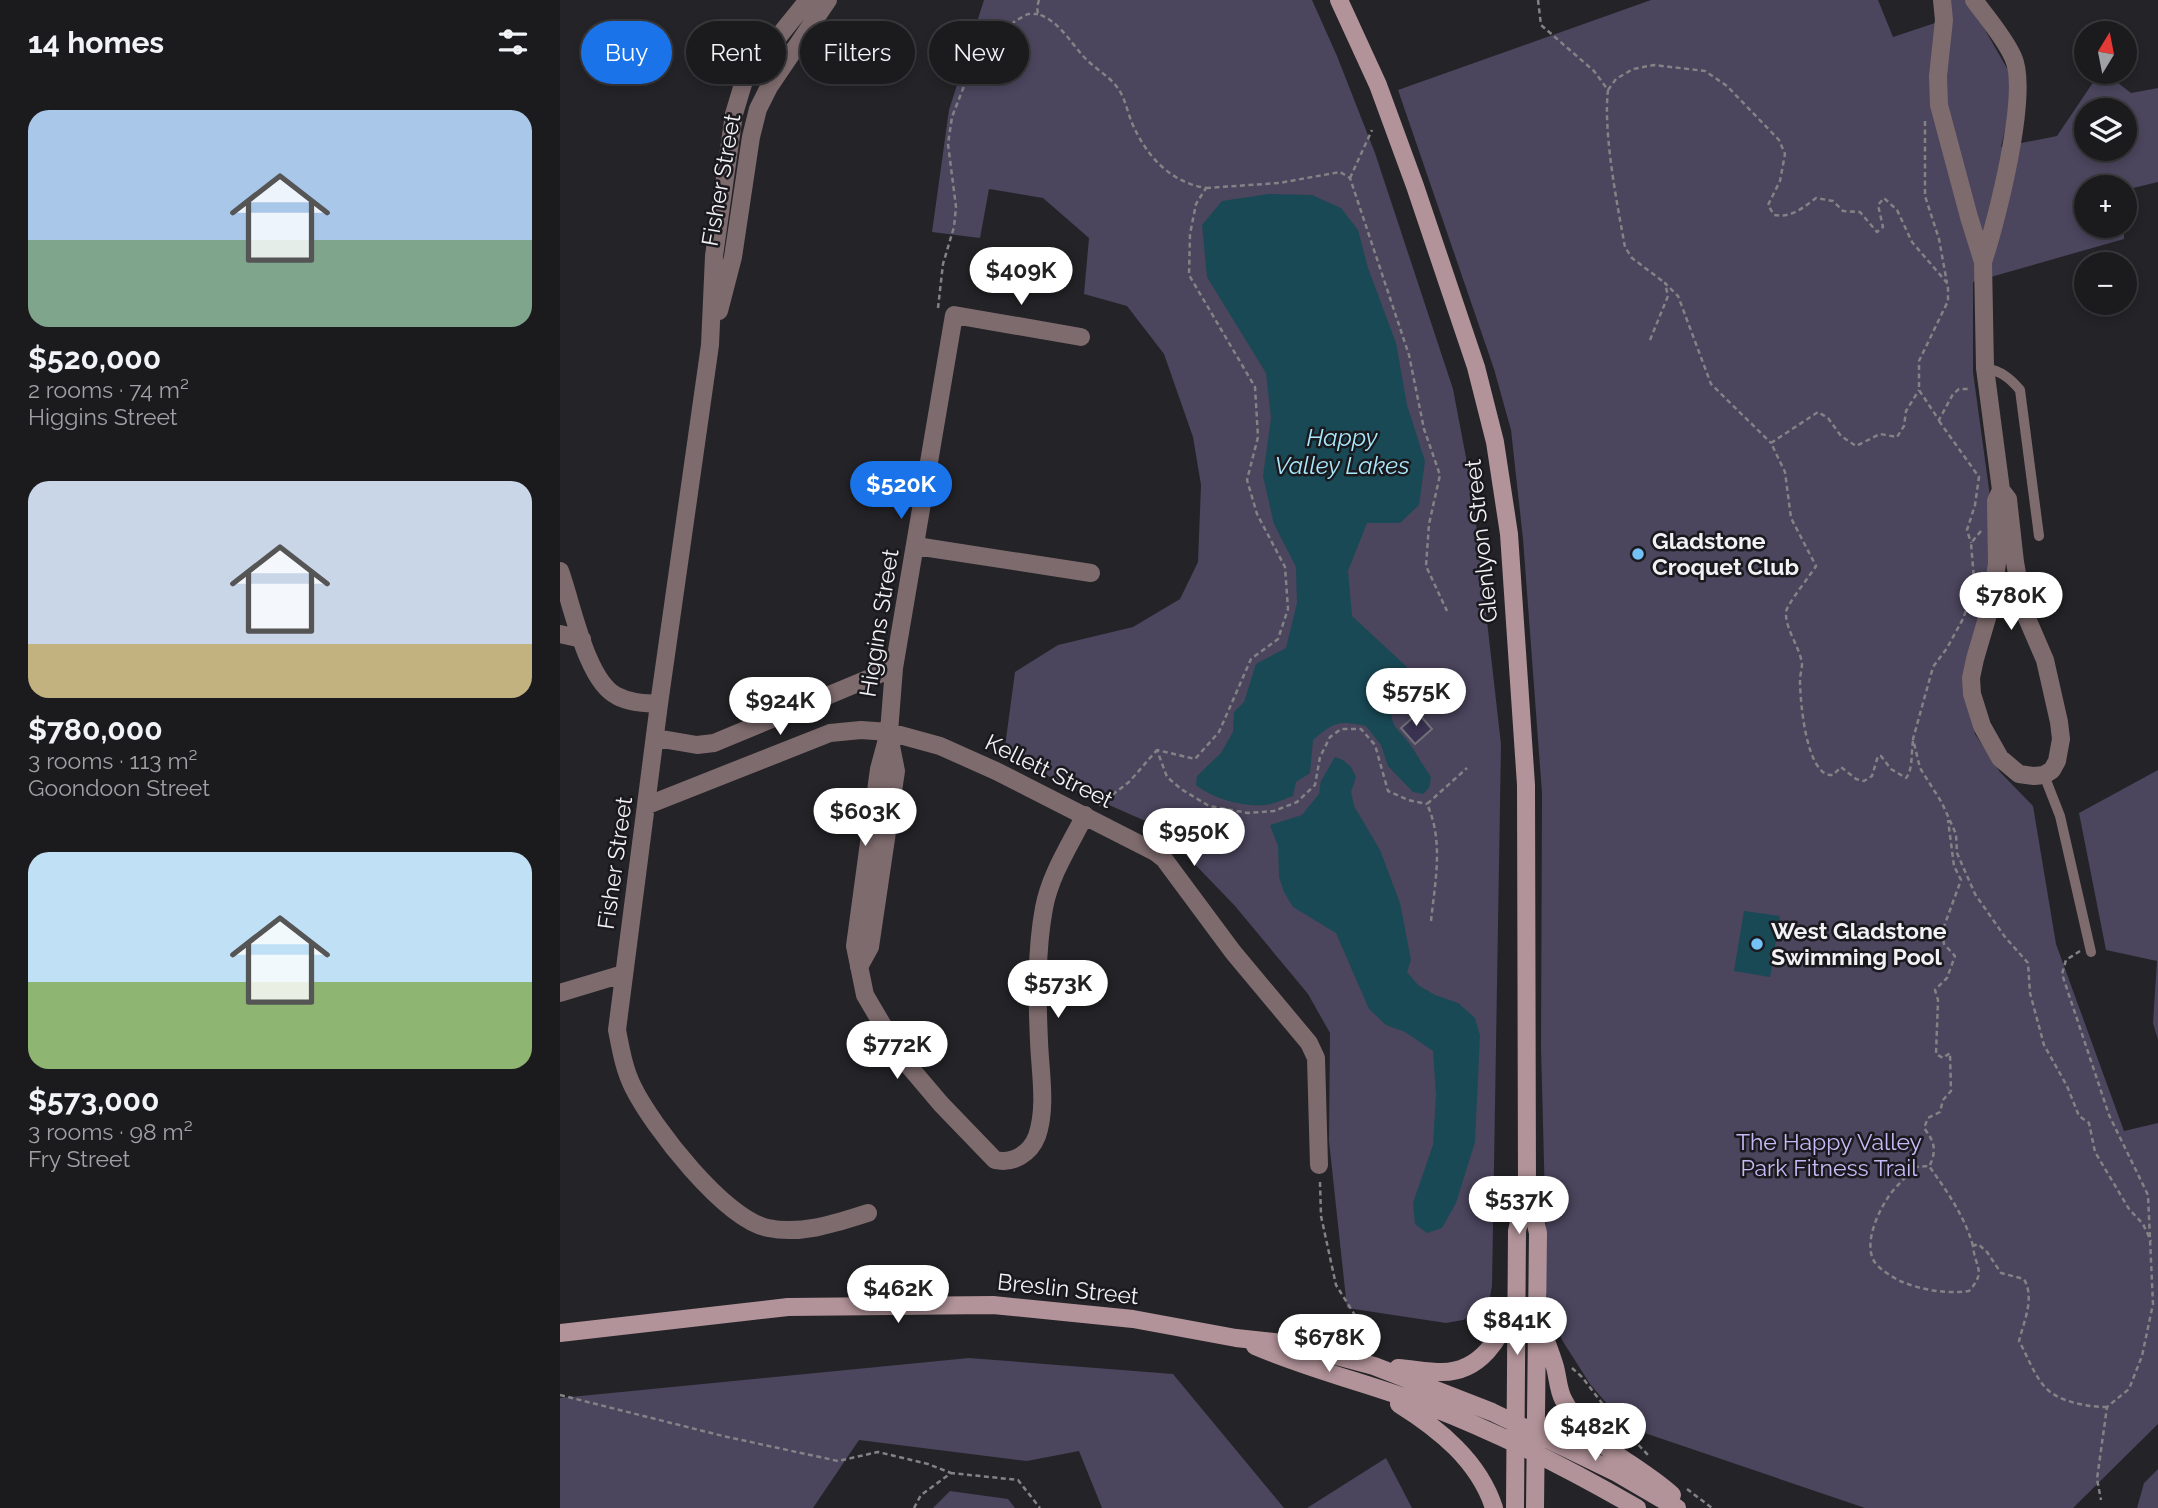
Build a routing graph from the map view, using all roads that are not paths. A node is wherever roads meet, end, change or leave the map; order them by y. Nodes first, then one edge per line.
1 (807, 0) edge
2 (828, 0) edge
3 (1339, 0) edge
4 (1942, 0) edge
5 (1974, 0) edge
6 (1983, 262) junction
7 (1081, 337) dead end
8 (710, 345) junction
9 (1985, 368) junction
10 (2001, 490) junction
11 (2039, 536) dead end
12 (916, 546) junction
13 (560, 571) edge
14 (1091, 573) dead end
15 (564, 593) edge
16 (560, 634) edge
17 (582, 639) junction
18 (894, 668) junction
19 (659, 704) junction
20 (888, 732) junction
21 (656, 738) junction
22 (2044, 775) junction
23 (648, 805) junction
24 (1085, 815) junction
25 (2090, 948) road end
26 (623, 975) junction
27 (560, 993) edge
28 (1319, 1165) road end
29 (1527, 1187) junction
30 (868, 1213) dead end
31 (1516, 1299) junction
32 (1537, 1316) junction
33 (560, 1333) edge
34 (1236, 1338) junction
35 (1374, 1367) junction
36 (1376, 1388) junction
37 (1516, 1423) junction
38 (1535, 1433) junction
39 (1516, 1445) junction
40 (1535, 1454) junction
41 (1494, 1508) edge
42 (1515, 1508) edge
43 (1535, 1508) edge
44 (1637, 1508) edge
45 (1677, 1508) edge
46 (1686, 1508) edge

1 - 8 street, Fisher Street
2 - 8 street, Fisher Street
3 - 29 main road, Glenlyon Street
4 - 6 street
5 - 6 street
6 - 9 street
7 - 12 street, Higgins Street
8 - 19 street, Fisher Street
9 - 10 street
9 - 11 lane
10 - 22 street
10 - 22 street
12 - 14 street
12 - 18 street, Higgins Street
13 - 15 street
15 - 17 street
16 - 17 street
17 - 19 street
18 - 20 street, Higgins Street
18 - 21 street
19 - 21 street, Fisher Street
20 - 23 street, Kellett Street
20 - 24 street, Kellett Street
20 - 24 street, Higgins Street
21 - 23 street, Fisher Street
22 - 25 lane
23 - 26 street, Fisher Street
24 - 28 street, Kellett Street
26 - 27 street
26 - 30 street, Fisher Street
29 - 31 main road, Glenlyon Street
29 - 32 main road, Glenlyon Street
31 - 35 main road
31 - 37 main road, Glenlyon Street
32 - 38 main road, Glenlyon Street
32 - 46 main road
33 - 34 main road, Breslin Street
34 - 35 main road, Breslin Street
34 - 36 main road, Breslin Street
35 - 37 main road, Breslin Street
36 - 39 main road, Breslin Street
36 - 41 main road
37 - 38 main road, Breslin Street
37 - 39 main road, Glenlyon Street
38 - 40 main road, Glenlyon Street
38 - 45 main road, Breslin Street
39 - 40 main road, Breslin Street
39 - 42 main road, Glenlyon Street
40 - 43 main road, Glenlyon Street
40 - 44 main road, Breslin Street

